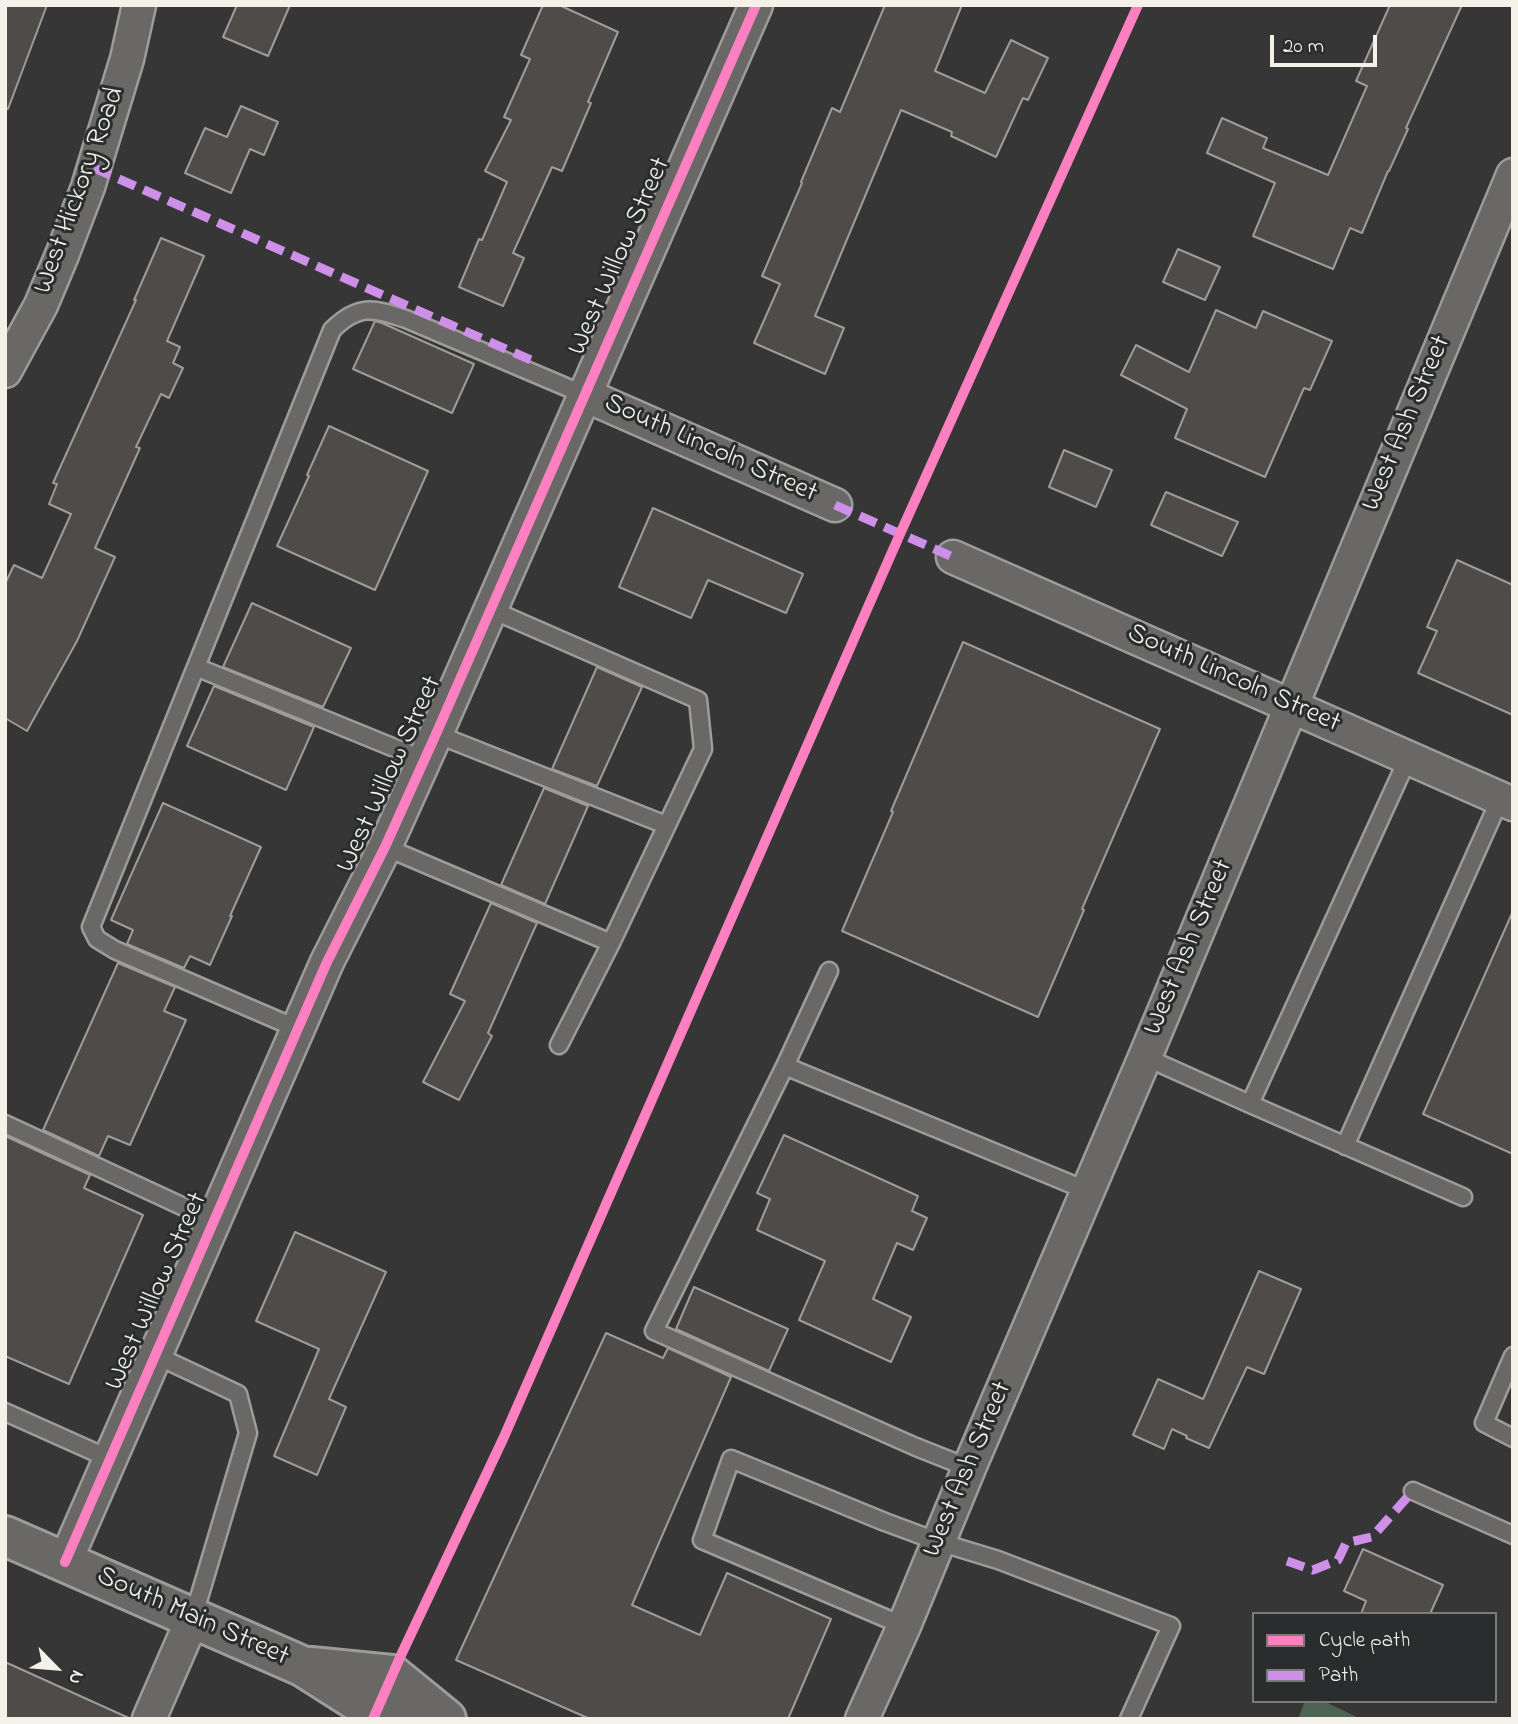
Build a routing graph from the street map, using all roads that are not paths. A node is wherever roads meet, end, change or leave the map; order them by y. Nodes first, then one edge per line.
1 (139, 5) edge
2 (756, 5) edge
3 (1513, 175) edge
4 (5, 371) edge
5 (585, 395) junction
6 (835, 505) dead end
7 (953, 557) dead end
8 (490, 609) junction
9 (196, 667) junction
10 (1292, 705) junction
11 (430, 747) junction
12 (1408, 758) junction
13 (1507, 801) edge
14 (666, 825) junction
15 (385, 847) junction
16 (611, 943) junction
17 (829, 971) dead end
18 (298, 1029) junction
19 (559, 1045) dead end
20 (1145, 1057) junction
21 (785, 1066) junction
22 (1250, 1104) junction
23 (5, 1124) edge
24 (1345, 1146) junction
25 (1088, 1191) junction
26 (1463, 1197) dead end
27 (214, 1221) junction
28 (155, 1355) junction
29 (1513, 1356) edge
30 (5, 1412) edge
31 (1513, 1438) edge
32 (110, 1459) junction
33 (970, 1468) junction
34 (1413, 1491) dead end
35 (1513, 1535) edge
36 (5, 1536) edge
37 (939, 1542) junction
38 (65, 1562) junction
39 (194, 1618) junction
40 (904, 1626) junction
41 (302, 1666) junction
42 (868, 1717) edge
43 (149, 1719) edge
44 (405, 1719) edge
45 (446, 1719) edge
46 (1129, 1719) edge

1 - 4 street, West Hickory Road
2 - 5 street, West Willow Street
3 - 10 street, West Ash Street
5 - 6 street, South Lincoln Street
5 - 8 street, West Willow Street
5 - 9 lane
7 - 10 street, South Lincoln Street
8 - 11 street, West Willow Street
8 - 14 lane
9 - 11 lane
9 - 18 lane
10 - 12 street, South Lincoln Street
10 - 20 street, West Ash Street
11 - 14 lane
11 - 15 street, West Willow Street
12 - 13 street, South Lincoln Street
12 - 22 lane
13 - 24 lane
14 - 16 lane
15 - 16 lane
15 - 18 street, West Willow Street
16 - 19 lane
17 - 21 lane
18 - 27 street, West Willow Street
20 - 22 lane
20 - 25 street, West Ash Street
21 - 25 lane
21 - 33 lane
22 - 24 lane
23 - 27 lane
24 - 26 lane
25 - 33 street, West Ash Street
27 - 28 street, West Willow Street
28 - 32 street, West Willow Street
28 - 39 lane
29 - 31 lane
30 - 32 lane
32 - 38 street, West Willow Street
33 - 37 street, West Ash Street
34 - 35 lane
36 - 38 main road, South Main Street
37 - 40 street, West Ash Street
37 - 40 lane
37 - 46 lane
38 - 39 main road, South Main Street
39 - 41 main road, South Main Street
39 - 43 street
40 - 42 street, West Ash Street
41 - 44 main road, South Main Street
41 - 45 main road, South Main Street

